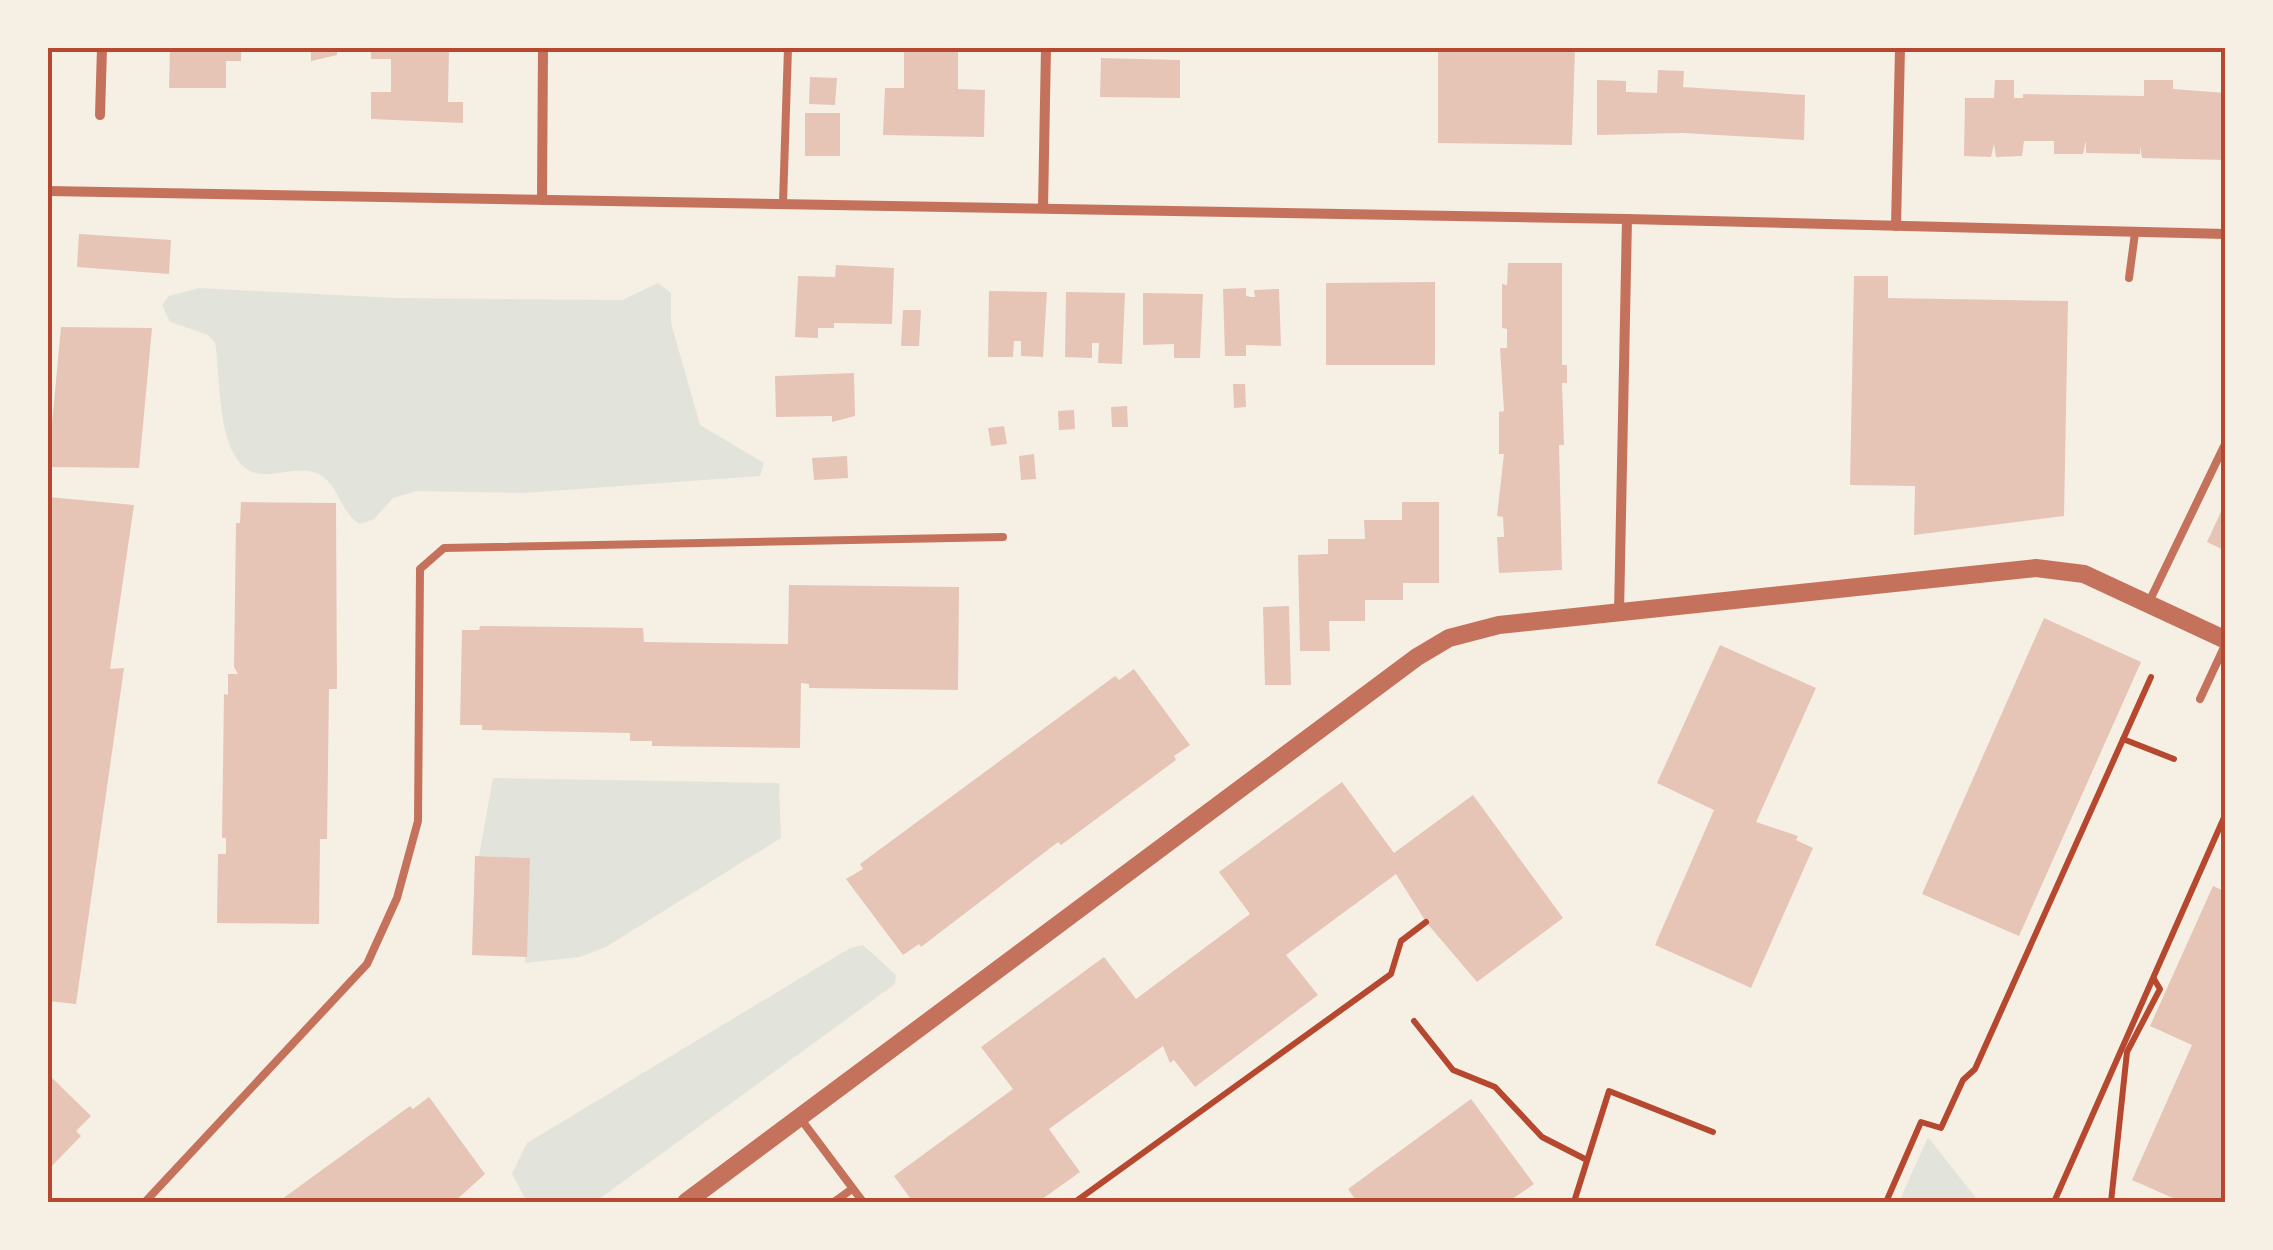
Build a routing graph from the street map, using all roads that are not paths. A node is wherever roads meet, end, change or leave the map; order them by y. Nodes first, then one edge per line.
1 (102, 48) edge
2 (543, 48) edge
3 (788, 48) edge
4 (1046, 48) edge
5 (1900, 48) edge
6 (100, 114) dead end
7 (48, 191) edge
8 (542, 200) junction
9 (783, 203) junction
10 (1044, 208) junction
11 (1627, 218) junction
12 (1896, 226) junction
13 (2135, 232) junction
14 (2226, 234) edge
15 (2129, 278) dead end
16 (2226, 442) edge
17 (1003, 537) dead end
18 (2148, 604) junction
19 (1619, 613) junction
20 (2226, 641) edge
21 (2200, 699) dead end
22 (800, 1118) junction
23 (852, 1189) junction
24 (145, 1202) edge
25 (686, 1202) edge
26 (834, 1202) edge
27 (863, 1202) edge

1 - 6 street
2 - 8 street
3 - 9 lane
4 - 10 street
5 - 12 street
7 - 8 street
8 - 9 street
9 - 10 street
10 - 11 street
11 - 12 street
11 - 19 street
12 - 13 street
13 - 14 street
13 - 15 lane
16 - 18 lane
17 - 24 lane
18 - 19 street
18 - 20 street
19 - 22 street
20 - 21 lane
22 - 23 lane
22 - 25 street
23 - 26 lane
23 - 27 lane

